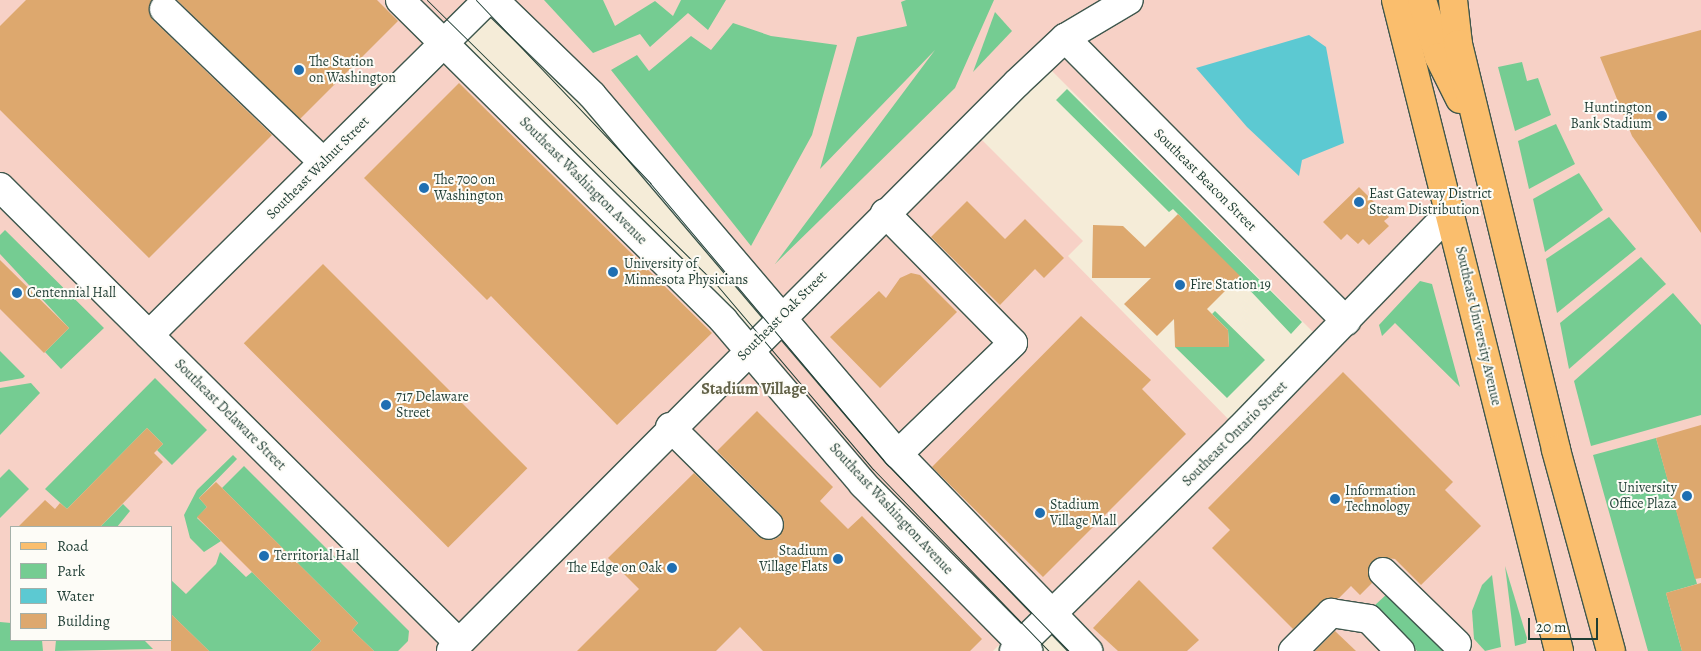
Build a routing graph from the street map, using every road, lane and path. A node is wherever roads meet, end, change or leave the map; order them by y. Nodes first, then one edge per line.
1 (400, 0) edge
2 (486, 0) edge
3 (494, 0) edge
4 (1129, 0) edge
5 (1396, 0) edge
6 (1422, 0) edge
7 (1453, 0) edge
8 (164, 9) dead end
9 (1065, 38) junction
10 (444, 43) junction
11 (1486, 152) junction
12 (323, 162) junction
13 (0, 187) edge
14 (1451, 211) junction
15 (885, 213) junction
16 (782, 316) junction
17 (1346, 321) junction
18 (149, 335) junction
19 (749, 350) junction
20 (670, 427) junction
21 (898, 454) junction
22 (768, 525) dead end
23 (1383, 572) dead end
24 (1050, 613) junction
25 (1457, 644) dead end
26 (455, 647) edge
27 (1021, 648) edge
28 (1088, 651) edge
29 (1293, 651) edge
30 (1400, 651) edge
31 (1559, 651) edge
32 (1611, 651) edge

1 - 10 street, Southeast Washington Avenue
2 - 10 street, Southeast Walnut Street
3 - 16 street
4 - 9 street, Southeast Oak Street
5 - 14 main road, Southeast University Avenue
6 - 11 main road
7 - 11 main road
8 - 12 street
9 - 15 street, Southeast Oak Street
9 - 17 street, Southeast Beacon Street
10 - 12 street, Southeast Walnut Street
10 - 19 street, Southeast Washington Avenue
11 - 32 main road
12 - 18 street, Southeast Walnut Street
13 - 18 street, Southeast Delaware Street
14 - 17 street, Southeast Ontario Street
14 - 31 main road, Southeast University Avenue
15 - 16 street, Southeast Oak Street
15 - 21 street
16 - 19 street, Southeast Oak Street
16 - 21 street
17 - 24 street, Southeast Ontario Street
18 - 26 street, Southeast Delaware Street
19 - 20 street, Southeast Oak Street
19 - 27 street, Southeast Washington Avenue
20 - 22 street
20 - 26 street, Southeast Oak Street
21 - 24 street
23 - 25 street
24 - 27 street, Southeast Ontario Street
24 - 28 street
29 - 30 street

